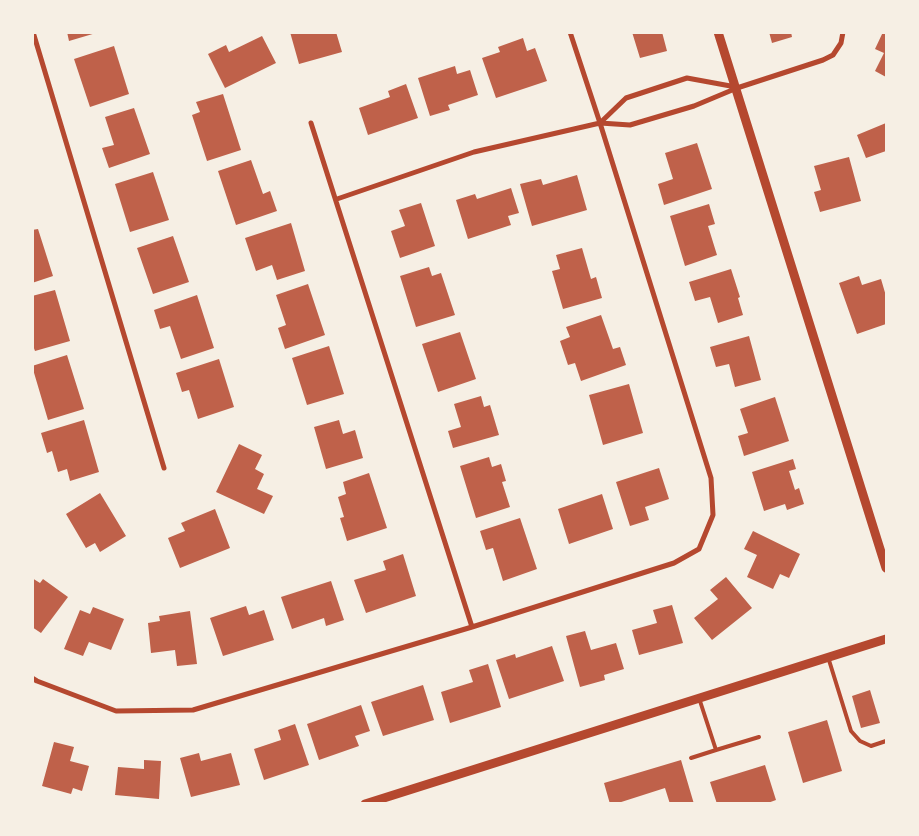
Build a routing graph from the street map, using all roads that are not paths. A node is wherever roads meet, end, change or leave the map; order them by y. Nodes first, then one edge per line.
1 (32, 32) edge
2 (570, 32) edge
3 (718, 32) edge
4 (843, 32) edge
5 (737, 88) junction
6 (311, 123) dead end
7 (600, 123) junction
8 (336, 199) junction
9 (164, 468) dead end
10 (886, 568) edge
11 (472, 627) junction
12 (886, 639) edge
13 (828, 657) junction
14 (32, 678) edge
15 (699, 698) junction
16 (759, 737) dead end
17 (886, 741) edge
18 (716, 750) junction
19 (691, 758) dead end
20 (365, 804) edge

1 - 9 street
2 - 7 street
3 - 5 street
4 - 5 street
5 - 7 street
5 - 7 street
5 - 10 street
6 - 8 street
7 - 8 street
7 - 11 street
8 - 11 street
11 - 14 street
12 - 13 street
13 - 15 street
13 - 17 lane
15 - 18 lane
15 - 20 street
16 - 18 lane
18 - 19 lane

